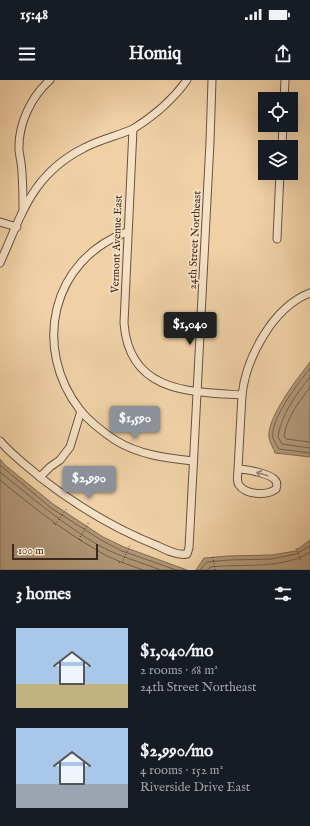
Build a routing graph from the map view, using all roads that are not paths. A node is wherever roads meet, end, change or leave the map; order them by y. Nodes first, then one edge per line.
1 (50, 80) edge
2 (187, 80) edge
3 (212, 80) edge
4 (285, 80) edge
5 (284, 92) edge
6 (133, 129) junction
7 (280, 180) edge
8 (23, 210) junction
9 (0, 222) edge
10 (17, 227) junction
11 (127, 232) junction
12 (276, 239) dead end
13 (0, 263) edge
14 (310, 293) edge
15 (197, 392) junction
16 (242, 395) junction
17 (81, 411) junction
18 (0, 441) edge
19 (194, 461) junction
20 (238, 469) junction
21 (40, 477) junction

1 - 8 street
2 - 6 street
3 - 15 street, 24th Street Northeast
4 - 5 street
6 - 8 street
6 - 11 street, Vermont Avenue East
7 - 12 street
8 - 10 street
9 - 10 street
10 - 13 street
11 - 15 street, Vermont Avenue East
11 - 17 street
14 - 16 street
15 - 16 street, Vermont Avenue East
15 - 19 street, 24th Street Northeast
16 - 20 street
17 - 19 street
17 - 21 street
18 - 21 street
19 - 21 street, 24th Street Northeast
20 -> 20 street

